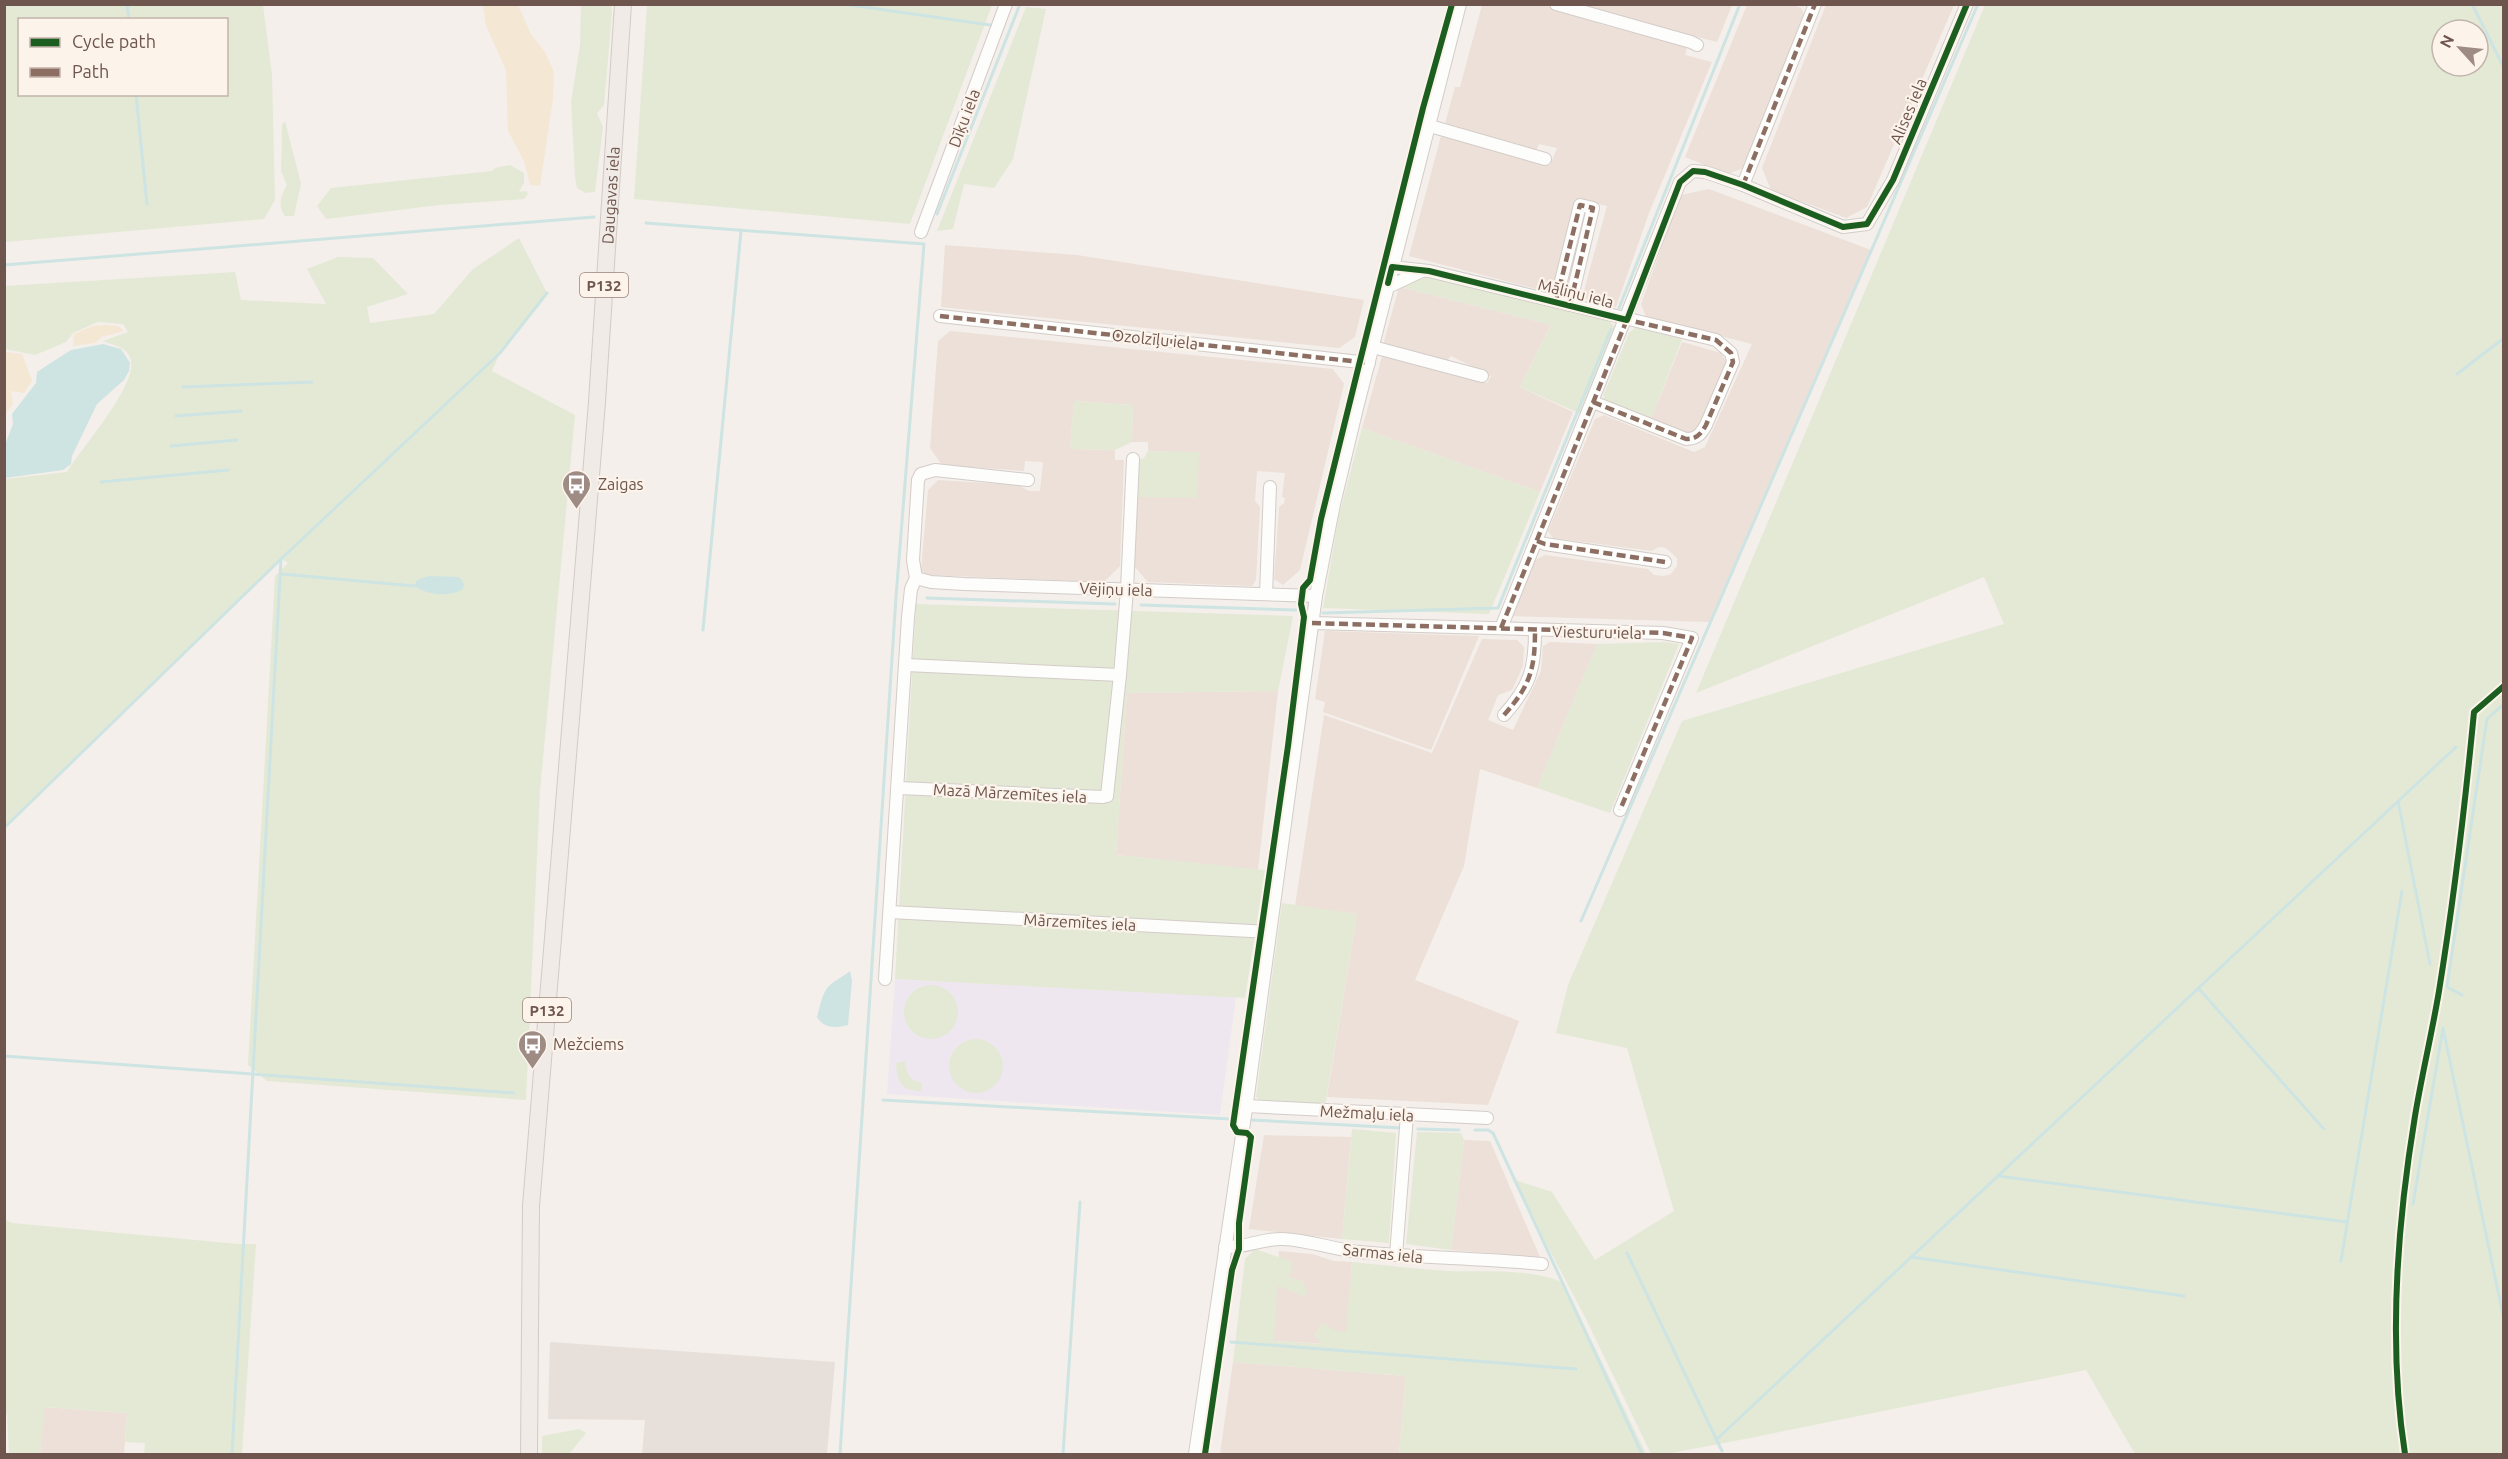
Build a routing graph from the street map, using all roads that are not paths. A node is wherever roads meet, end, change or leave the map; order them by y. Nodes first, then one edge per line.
1 (623, 4) edge
2 (1006, 4) edge
3 (1460, 4) edge
4 (1556, 4) edge
5 (1815, 4) edge
6 (1967, 4) edge
7 (1697, 45) dead end
8 (1430, 126) junction
9 (1545, 159) dead end
10 (1743, 185) junction
11 (921, 232) dead end
12 (1392, 267) junction
13 (1423, 271) junction
14 (1388, 287) junction
15 (1556, 301) junction
16 (1570, 305) junction
17 (940, 316) dead end
18 (1627, 320) junction
19 (1373, 347) junction
20 (1369, 363) junction
21 (1482, 376) dead end
22 (1593, 402) junction
23 (1133, 459) dead end
24 (1028, 480) dead end
25 (1270, 487) dead end
26 (1537, 541) junction
27 (1665, 562) dead end
28 (916, 578) junction
29 (1127, 590) junction
30 (1266, 594) junction
31 (1316, 596) junction
32 (1312, 623) junction
33 (1501, 628) junction
34 (1535, 631) junction
35 (906, 665) junction
36 (1120, 675) junction
37 (1504, 715) dead end
38 (899, 788) junction
39 (1620, 810) dead end
40 (890, 912) junction
41 (1270, 932) junction
42 (885, 979) dead end
43 (1246, 1106) junction
44 (1407, 1115) junction
45 (1487, 1118) dead end
46 (1225, 1247) junction
47 (1396, 1256) junction
48 (1542, 1264) dead end
49 (529, 1455) edge
50 (1195, 1455) edge

1 - 49 main road, Daugavas iela / P132
2 - 11 street, Dīķu iela
3 - 8 street
4 - 7 street
5 - 10 street
6 - 10 street, Alises iela
8 - 9 street
8 - 12 street
10 - 18 street, Māliņu iela
12 - 13 street, Māliņu iela
12 - 14 street
13 - 14 street
13 - 15 street, Māliņu iela
14 - 19 street
15 - 16 street, Māliņu iela
15 - 16 street, Māliņu iela
16 - 18 street, Māliņu iela
17 - 20 street, Ozolzīļu iela
18 - 22 street, Māliņu iela
18 - 22 street, Māliņu iela
19 - 20 street
19 - 21 street
20 - 31 street
22 - 26 street, Māliņu iela
23 - 29 street
24 - 28 street
25 - 30 street
26 - 27 street
26 - 33 street, Māliņu iela
28 - 29 street, Vējiņu iela
28 - 35 street
29 - 30 street, Vējiņu iela
29 - 36 street
30 - 31 street, Vējiņu iela
31 - 32 street
32 - 33 street
32 - 41 street
33 - 34 street, Viesturu iela
34 - 37 street
34 - 39 street, Viesturu iela
35 - 36 street
35 - 38 street
36 - 38 street, Mazā Mārzemītes iela
38 - 40 street
40 - 41 street, Mārzemītes iela
40 - 42 street
41 - 43 street
43 - 44 street, Mežmaļu iela
43 - 46 street
44 - 45 street, Mežmaļu iela
44 - 47 street
46 - 47 street, Sarmas iela
46 - 50 street
47 - 48 street, Sarmas iela

